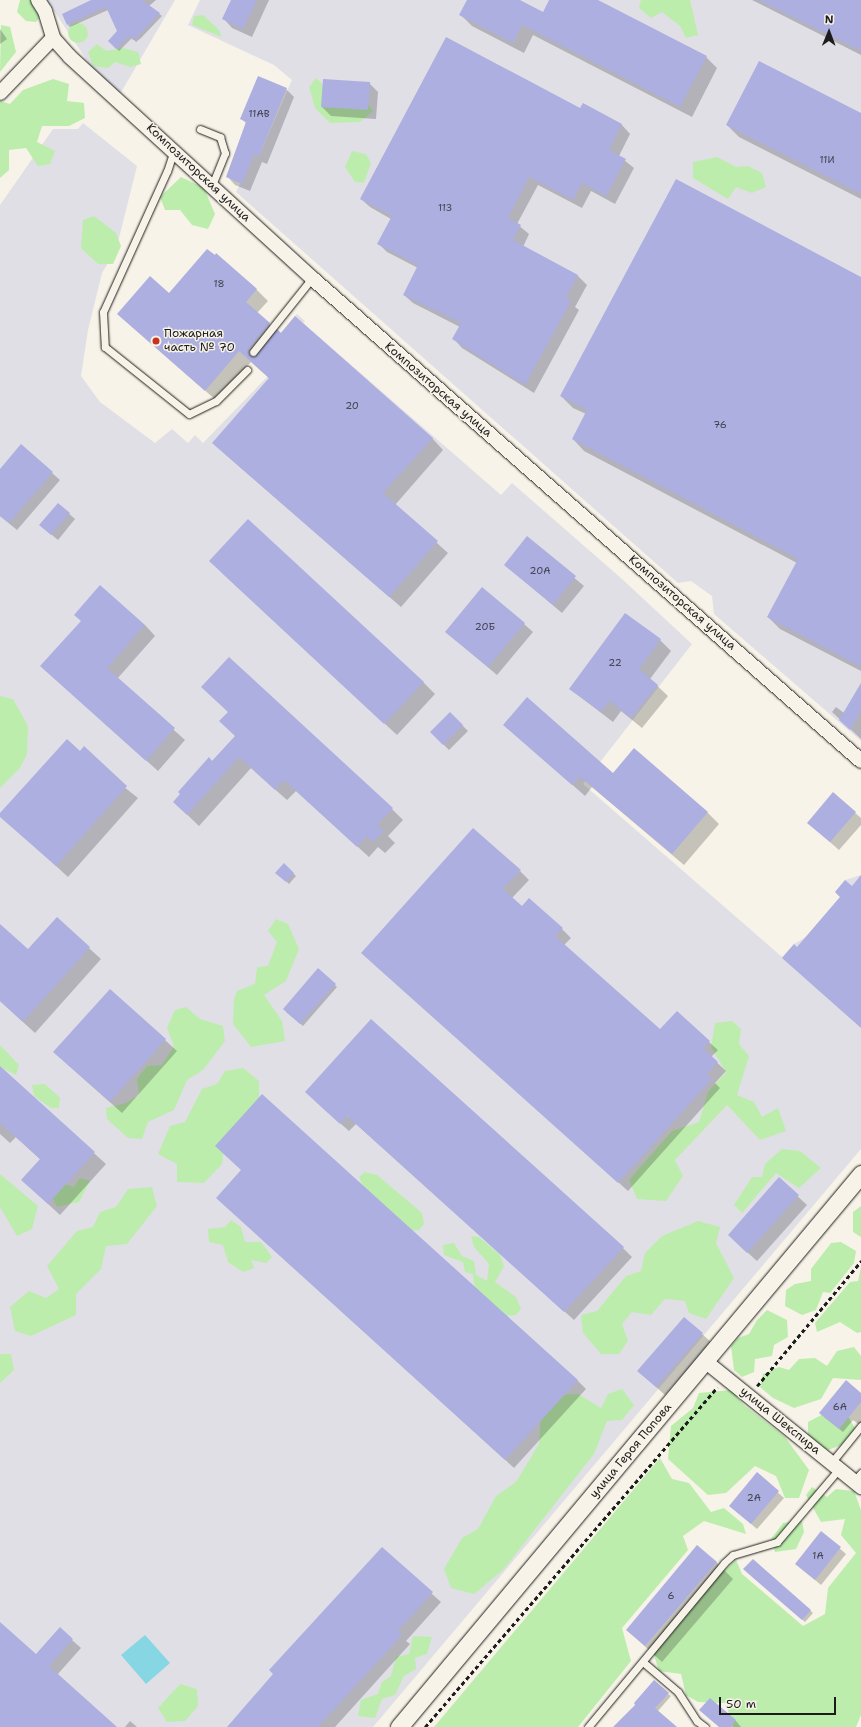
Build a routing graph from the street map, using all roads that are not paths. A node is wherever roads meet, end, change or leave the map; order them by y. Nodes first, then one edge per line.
1 (38, 0) edge
2 (53, 38) junction
3 (0, 93) edge
4 (200, 129) dead end
5 (174, 150) junction
6 (212, 185) junction
7 (312, 278) junction
8 (252, 352) dead end
9 (247, 370) dead end
10 (861, 761) edge
11 (861, 1174) edge
12 (705, 1361) junction
13 (861, 1426) edge
14 (835, 1466) junction
15 (859, 1480) edge
16 (643, 1662) junction
17 (399, 1727) edge
18 (588, 1727) edge
19 (705, 1727) edge

1 - 2 street, Композиторская улица
2 - 3 street
2 - 5 street, Композиторская улица
4 - 6 lane
5 - 6 street, Композиторская улица
5 - 9 lane
6 - 7 street, Композиторская улица
7 - 8 lane
7 - 10 street, Композиторская улица
11 - 12 street, улица Героя Попова
12 - 14 street, улица Шекспира
12 - 17 street, улица Героя Попова
13 - 14 lane
14 - 15 street, улица Шекспира
14 - 16 lane
16 - 18 lane
16 - 19 lane

